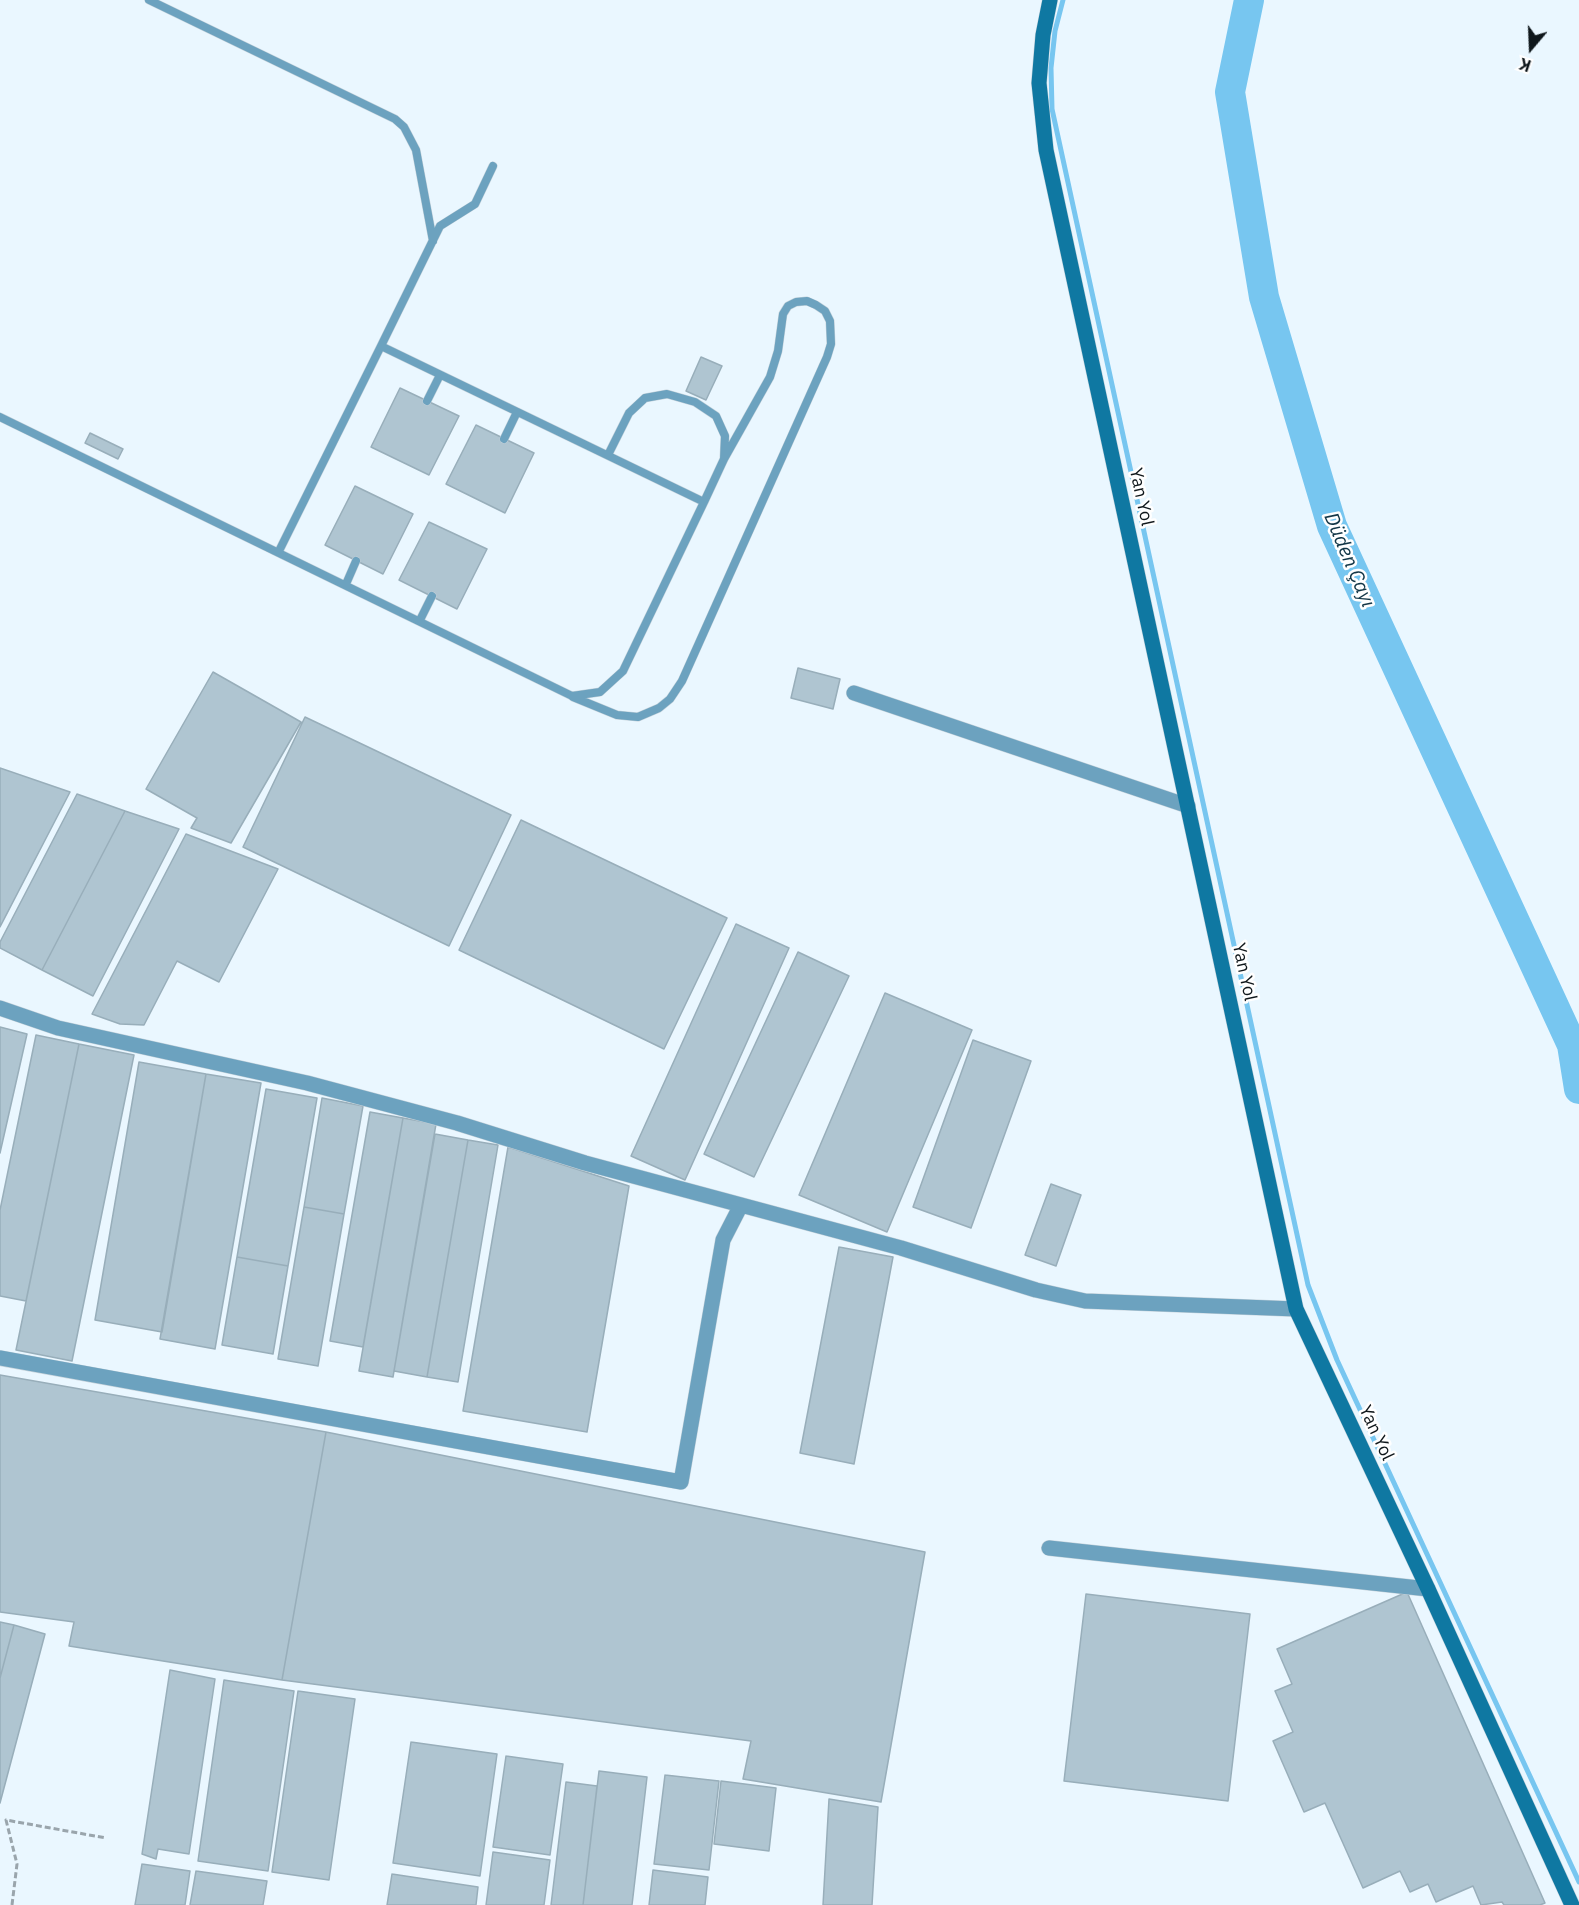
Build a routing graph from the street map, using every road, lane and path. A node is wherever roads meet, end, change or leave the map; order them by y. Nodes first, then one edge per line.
1 (148, 0) edge
2 (1050, 0) edge
3 (493, 166) dead end
4 (433, 241) junction
5 (381, 346) junction
6 (440, 375) junction
7 (428, 401) dead end
8 (517, 412) junction
9 (0, 417) edge
10 (504, 439) dead end
11 (608, 455) junction
12 (724, 459) junction
13 (704, 502) junction
14 (279, 551) junction
15 (356, 561) dead end
16 (345, 584) junction
17 (432, 596) dead end
18 (420, 620) junction
19 (854, 693) dead end
20 (572, 696) junction
21 (1188, 806) junction
22 (0, 1008) edge
23 (741, 1205) junction
24 (1296, 1309) junction
25 (0, 1358) edge
26 (1048, 1548) dead end
27 (1428, 1588) junction
28 (106, 1838) dead end
29 (12, 1905) edge
30 (1572, 1905) edge

1 - 4 lane
2 - 21 street, Yan Yol
3 - 4 lane
4 - 5 lane
5 - 6 lane
5 - 14 lane
6 - 7 lane
6 - 8 lane
8 - 10 lane
8 - 11 lane
9 - 14 lane
11 - 12 lane
11 - 13 lane
12 - 13 lane
12 - 20 lane
13 - 20 lane
14 - 16 lane
15 - 16 lane
16 - 18 lane
17 - 18 lane
18 - 20 lane
19 - 21 street
21 - 24 street, Yan Yol
22 - 23 street
23 - 24 street
23 - 25 street
24 - 27 street, Yan Yol
26 - 27 street
27 - 30 street, Yan Yol
28 - 29 path

